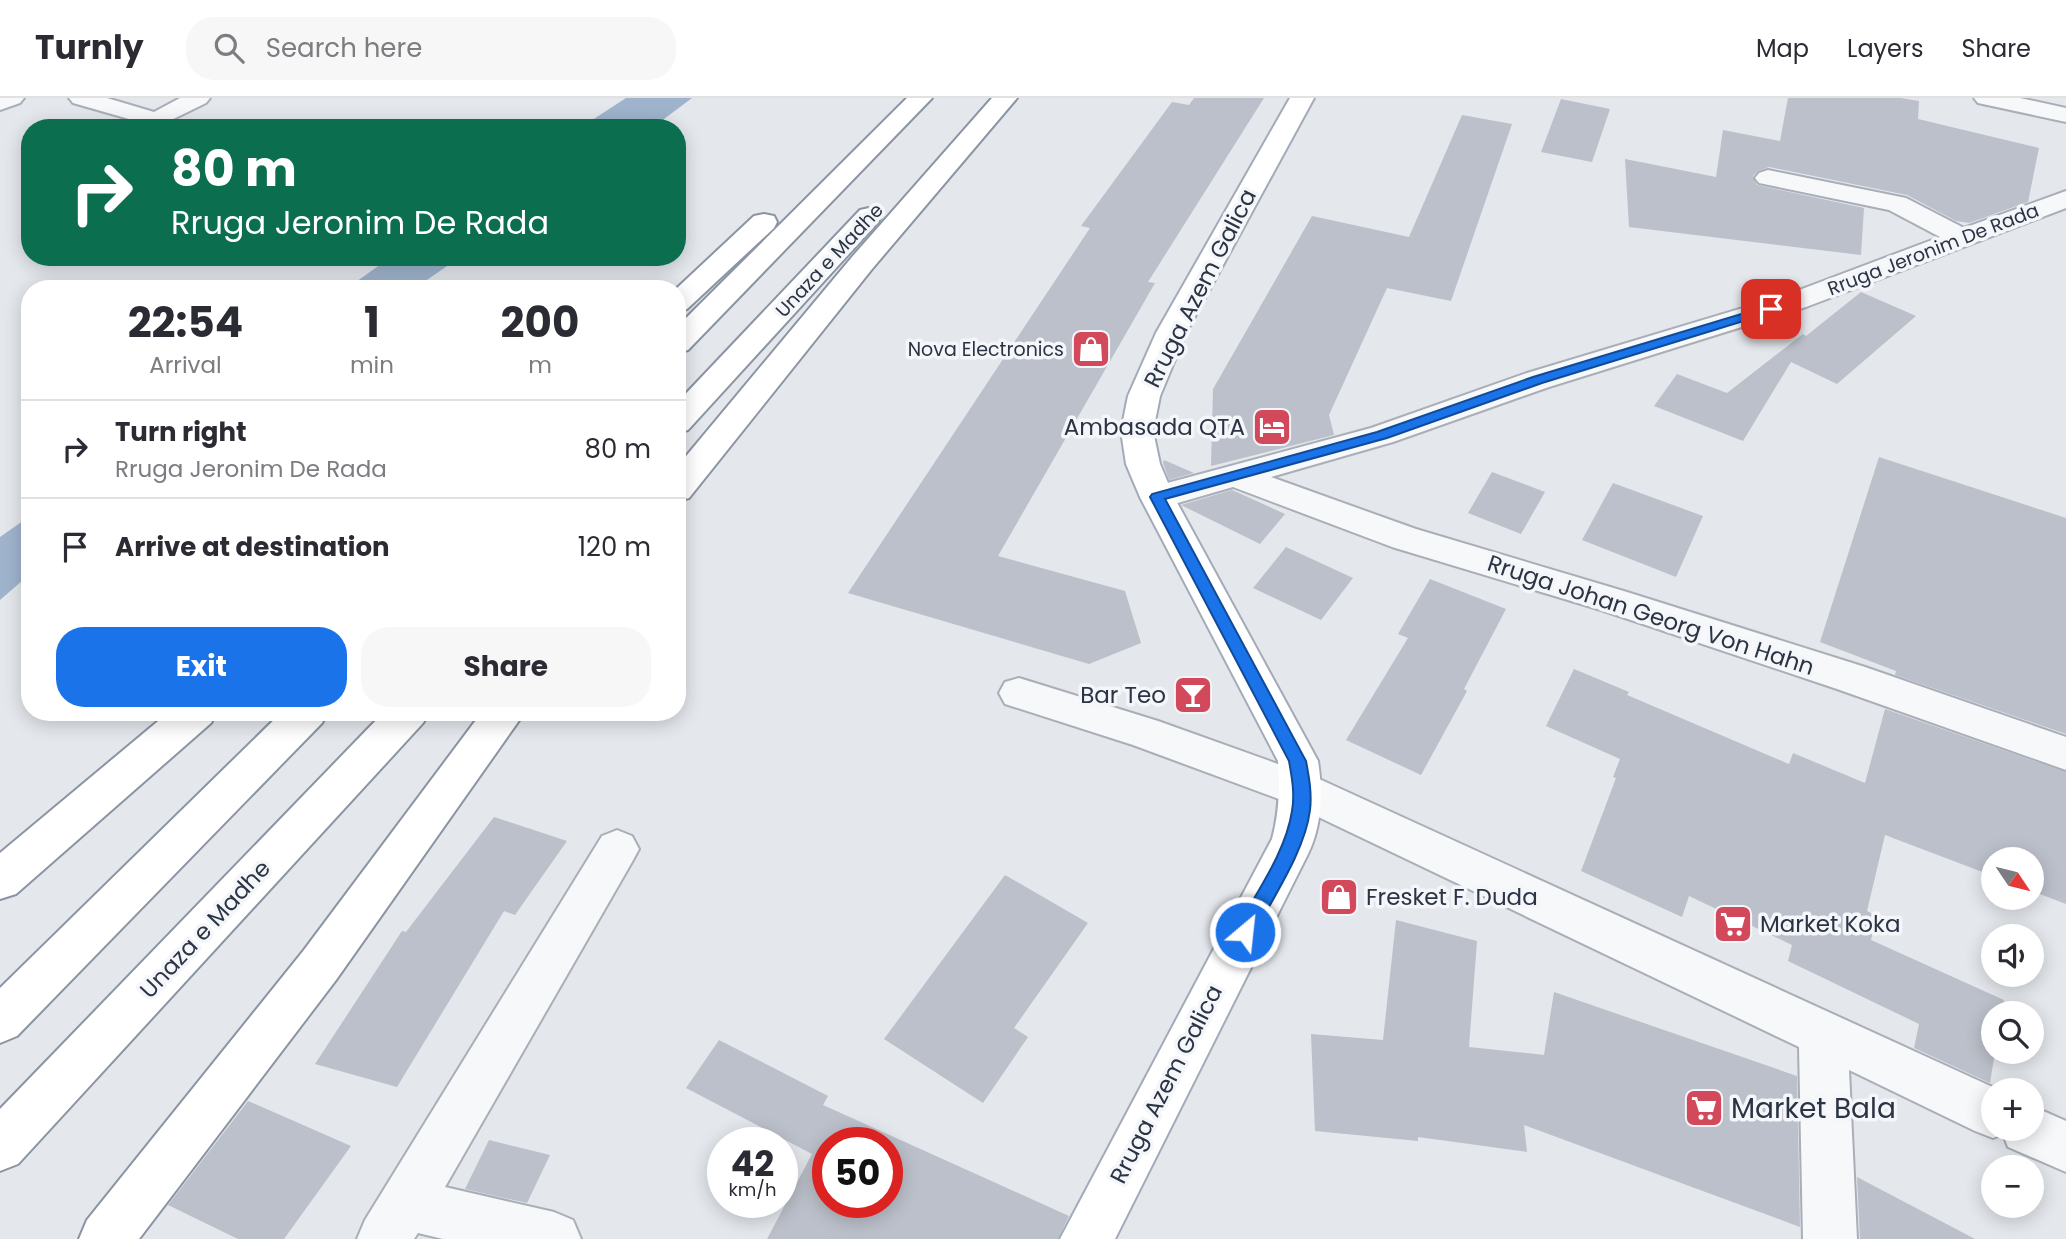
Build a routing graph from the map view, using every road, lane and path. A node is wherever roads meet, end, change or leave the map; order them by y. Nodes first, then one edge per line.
1 (12, 98) edge
2 (81, 98) edge
3 (198, 98) edge
4 (895, 98) edge
5 (920, 98) edge
6 (982, 98) edge
7 (1005, 98) edge
8 (1303, 98) edge
9 (1986, 98) edge
10 (0, 103) edge
11 (2066, 115) edge
12 (154, 119) edge
13 (159, 119) edge
14 (1768, 178) dead end
15 (2066, 199) edge
16 (1964, 239) junction
17 (686, 295) edge
18 (686, 335) edge
19 (686, 414) edge
20 (1236, 476) junction
21 (686, 479) edge
22 (1157, 497) junction
23 (1019, 693) dead end
24 (186, 721) edge
25 (299, 721) edge
26 (401, 721) edge
27 (498, 721) edge
28 (2066, 754) edge
29 (1302, 790) junction
30 (617, 849) dead end
31 (0, 880) edge
32 (0, 1020) edge
33 (1823, 1034) junction
34 (1981, 1107) edge
35 (2044, 1137) edge
36 (0, 1146) edge
37 (2066, 1147) edge
38 (395, 1222) edge
39 (106, 1239) edge
40 (554, 1239) edge
41 (1087, 1239) edge
42 (1830, 1239) edge

1 - 10 street
2 - 12 street
3 - 13 street
4 - 17 main road
5 - 18 main road
6 - 19 main road, Unaza e Madhe
7 - 21 main road
8 - 22 main road, Rruga Azem Galica
9 - 11 street
14 - 16 street
15 - 16 street, Rruga Jeronim De Rada
16 - 20 street, Rruga Jeronim De Rada
20 - 22 street, Rruga Jeronim De Rada
20 - 28 street, Rruga Johan Georg Von Hahn
22 - 29 main road, Rruga Azem Galica
23 - 29 street
24 - 31 main road
25 - 32 main road
26 - 36 main road, Unaza e Madhe
27 - 39 main road
29 - 33 street
29 - 41 main road, Rruga Azem Galica
30 - 38 street
33 - 34 street
33 - 42 street
35 - 37 street
38 - 40 street

